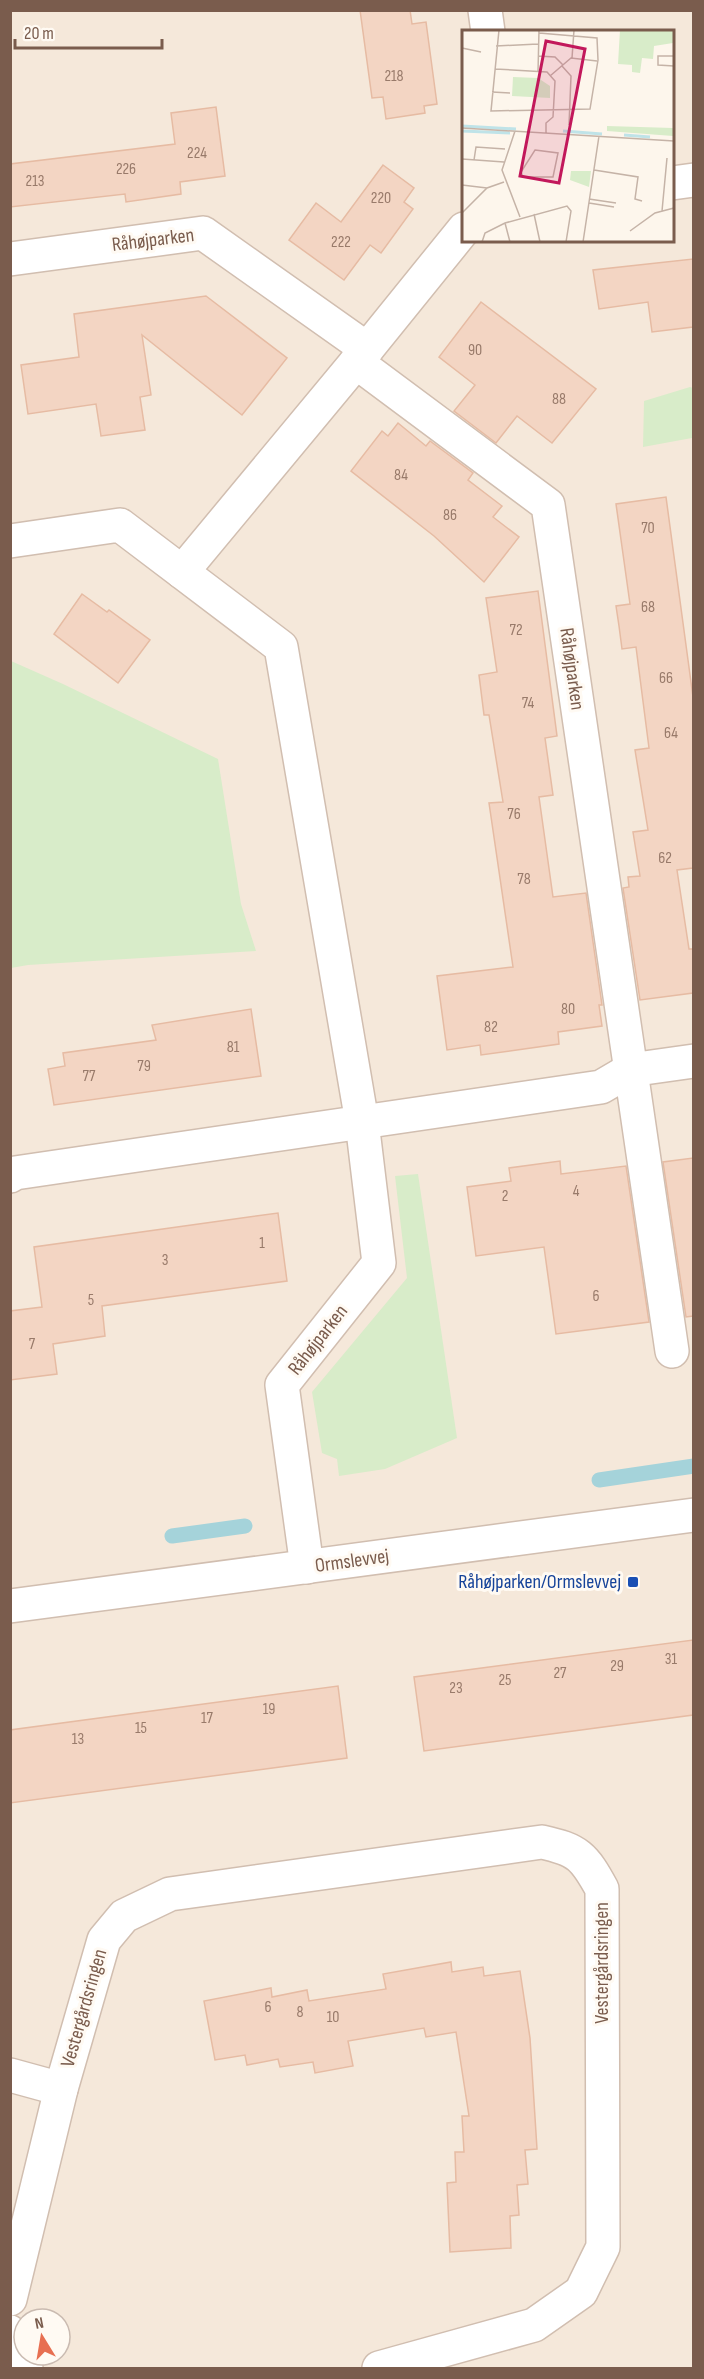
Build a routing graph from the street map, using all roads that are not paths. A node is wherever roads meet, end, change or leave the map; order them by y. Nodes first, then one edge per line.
1 (485, 10) edge
2 (488, 30) edge
3 (693, 180) edge
4 (674, 183) edge
5 (462, 231) edge
6 (10, 258) edge
7 (362, 356) junction
8 (10, 541) edge
9 (183, 572) junction
10 (693, 1061) edge
11 (630, 1070) junction
12 (362, 1122) junction
13 (10, 1176) edge
14 (672, 1351) dead end
15 (693, 1515) edge
16 (307, 1567) junction
17 (10, 1606) edge
18 (10, 2076) edge
19 (61, 2089) junction
20 (10, 2298) edge
21 (10, 2332) edge
22 (26, 2368) edge
23 (379, 2368) edge

1 - 2 street
3 - 4 street
5 - 7 street
6 - 7 street, Råhøjparken
7 - 9 street
7 - 11 street, Råhøjparken
8 - 9 street, Råhøjparken
9 - 12 street, Råhøjparken
10 - 11 street
11 - 12 street
11 - 14 street, Råhøjparken
12 - 13 street
12 - 16 street, Råhøjparken
15 - 16 street, Ormslevvej
16 - 17 street, Ormslevvej
18 - 19 street, Vestergårdsringen
19 - 20 street, Vestergårdsringen
19 - 23 street, Vestergårdsringen
21 - 22 street

